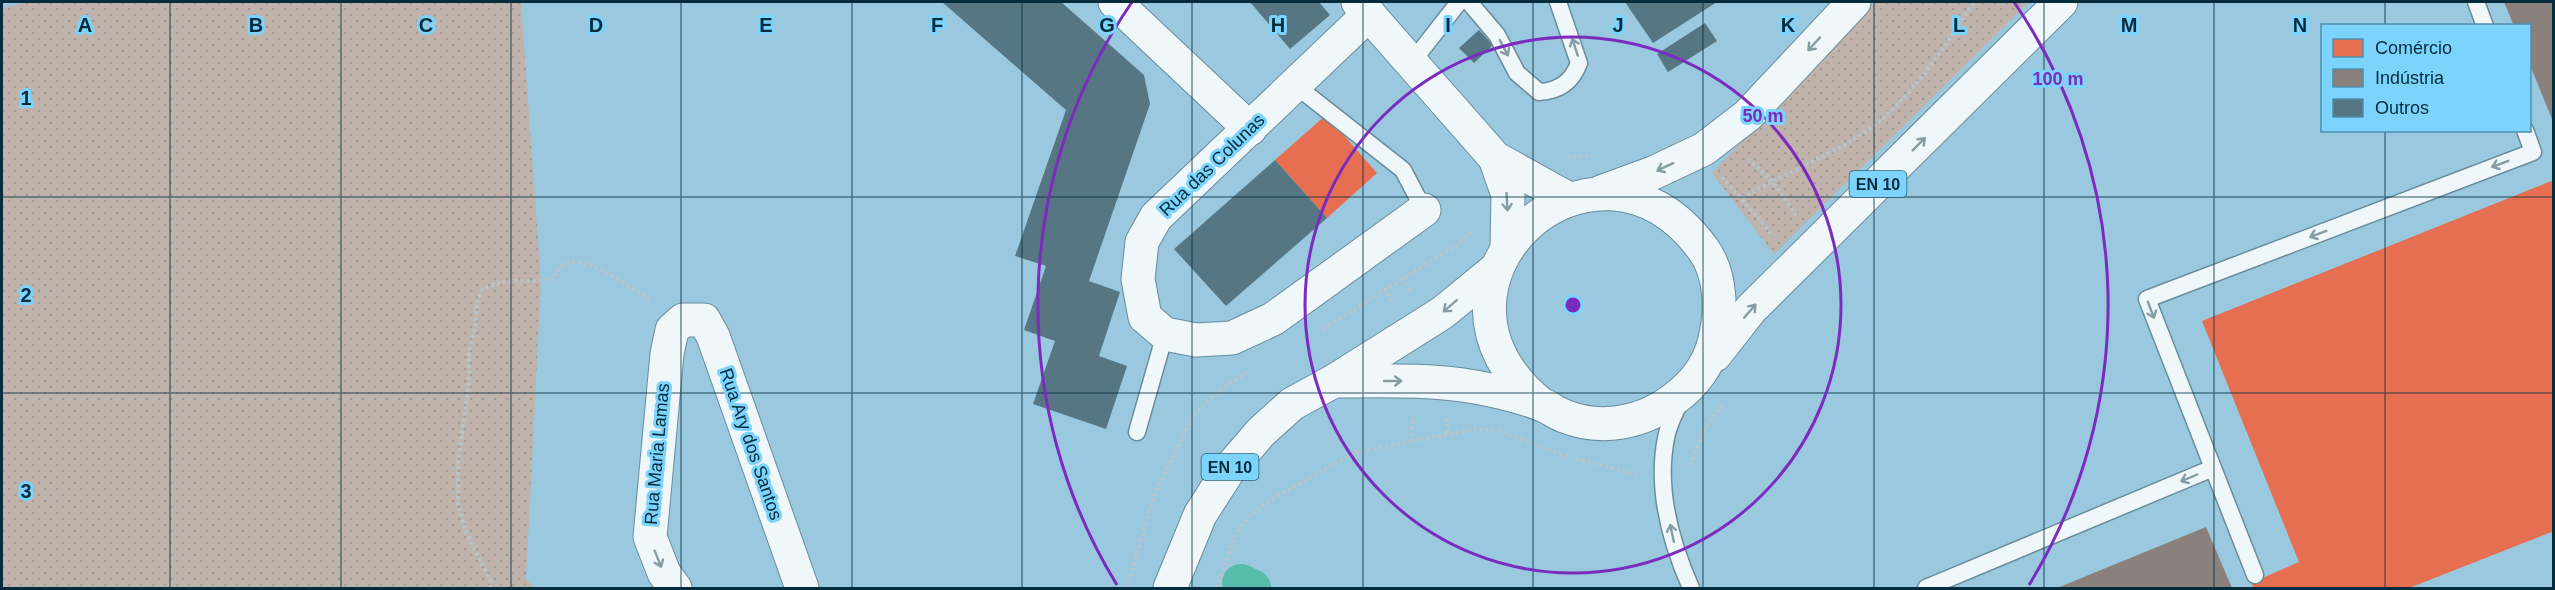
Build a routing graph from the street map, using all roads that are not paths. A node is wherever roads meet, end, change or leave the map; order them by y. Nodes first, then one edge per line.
1 (1114, 2) edge
2 (1459, 2) edge
3 (1469, 2) edge
4 (1558, 2) edge
5 (1854, 2) edge
6 (2061, 2) edge
7 (2476, 2) edge
8 (1364, 8) edge
9 (2484, 24) edge
10 (1412, 62) junction
11 (1295, 85) junction
12 (1250, 129) junction
13 (2526, 132) edge
14 (1495, 158) junction
15 (1582, 197) junction
16 (1424, 210) joint
17 (1502, 258) junction
18 (684, 320) joint
19 (1165, 334) junction
20 (1334, 381) junction
21 (1692, 382) junction
22 (1542, 405) junction
23 (1137, 432) dead end
24 (2212, 468) junction
25 (2255, 575) dead end
26 (675, 588) edge
27 (802, 588) edge
28 (1170, 588) edge
29 (1691, 588) edge
30 (1926, 588) edge

1 - 12 main road
2 - 10 lane
3 -> 4 lane
5 -> 15 main road, EN 10
21 -> 6 main road, EN 10
7 - 9 lane
8 - 10 main road
8 - 11 main road, Rua das Colunas
10 - 14 main road
11 - 12 main road, Rua das Colunas
11 - 16 lane
12 - 19 main road, Rua das Colunas
13 -> 24 lane
14 - 15 main road
14 -> 17 main road
15 - 17 main road, EN 10
15 - 21 main road, EN 10
16 - 19 main road
17 -> 20 main road, EN 10
17 - 22 main road, EN 10
18 -> 26 main road, Rua Maria Lamas
18 - 27 main road, Rua Ary dos Santos
19 - 23 lane
20 -> 22 main road, EN 10
20 - 28 main road, EN 10
21 - 22 main road, EN 10
29 -> 21 lane
24 - 25 lane
24 -> 30 lane

